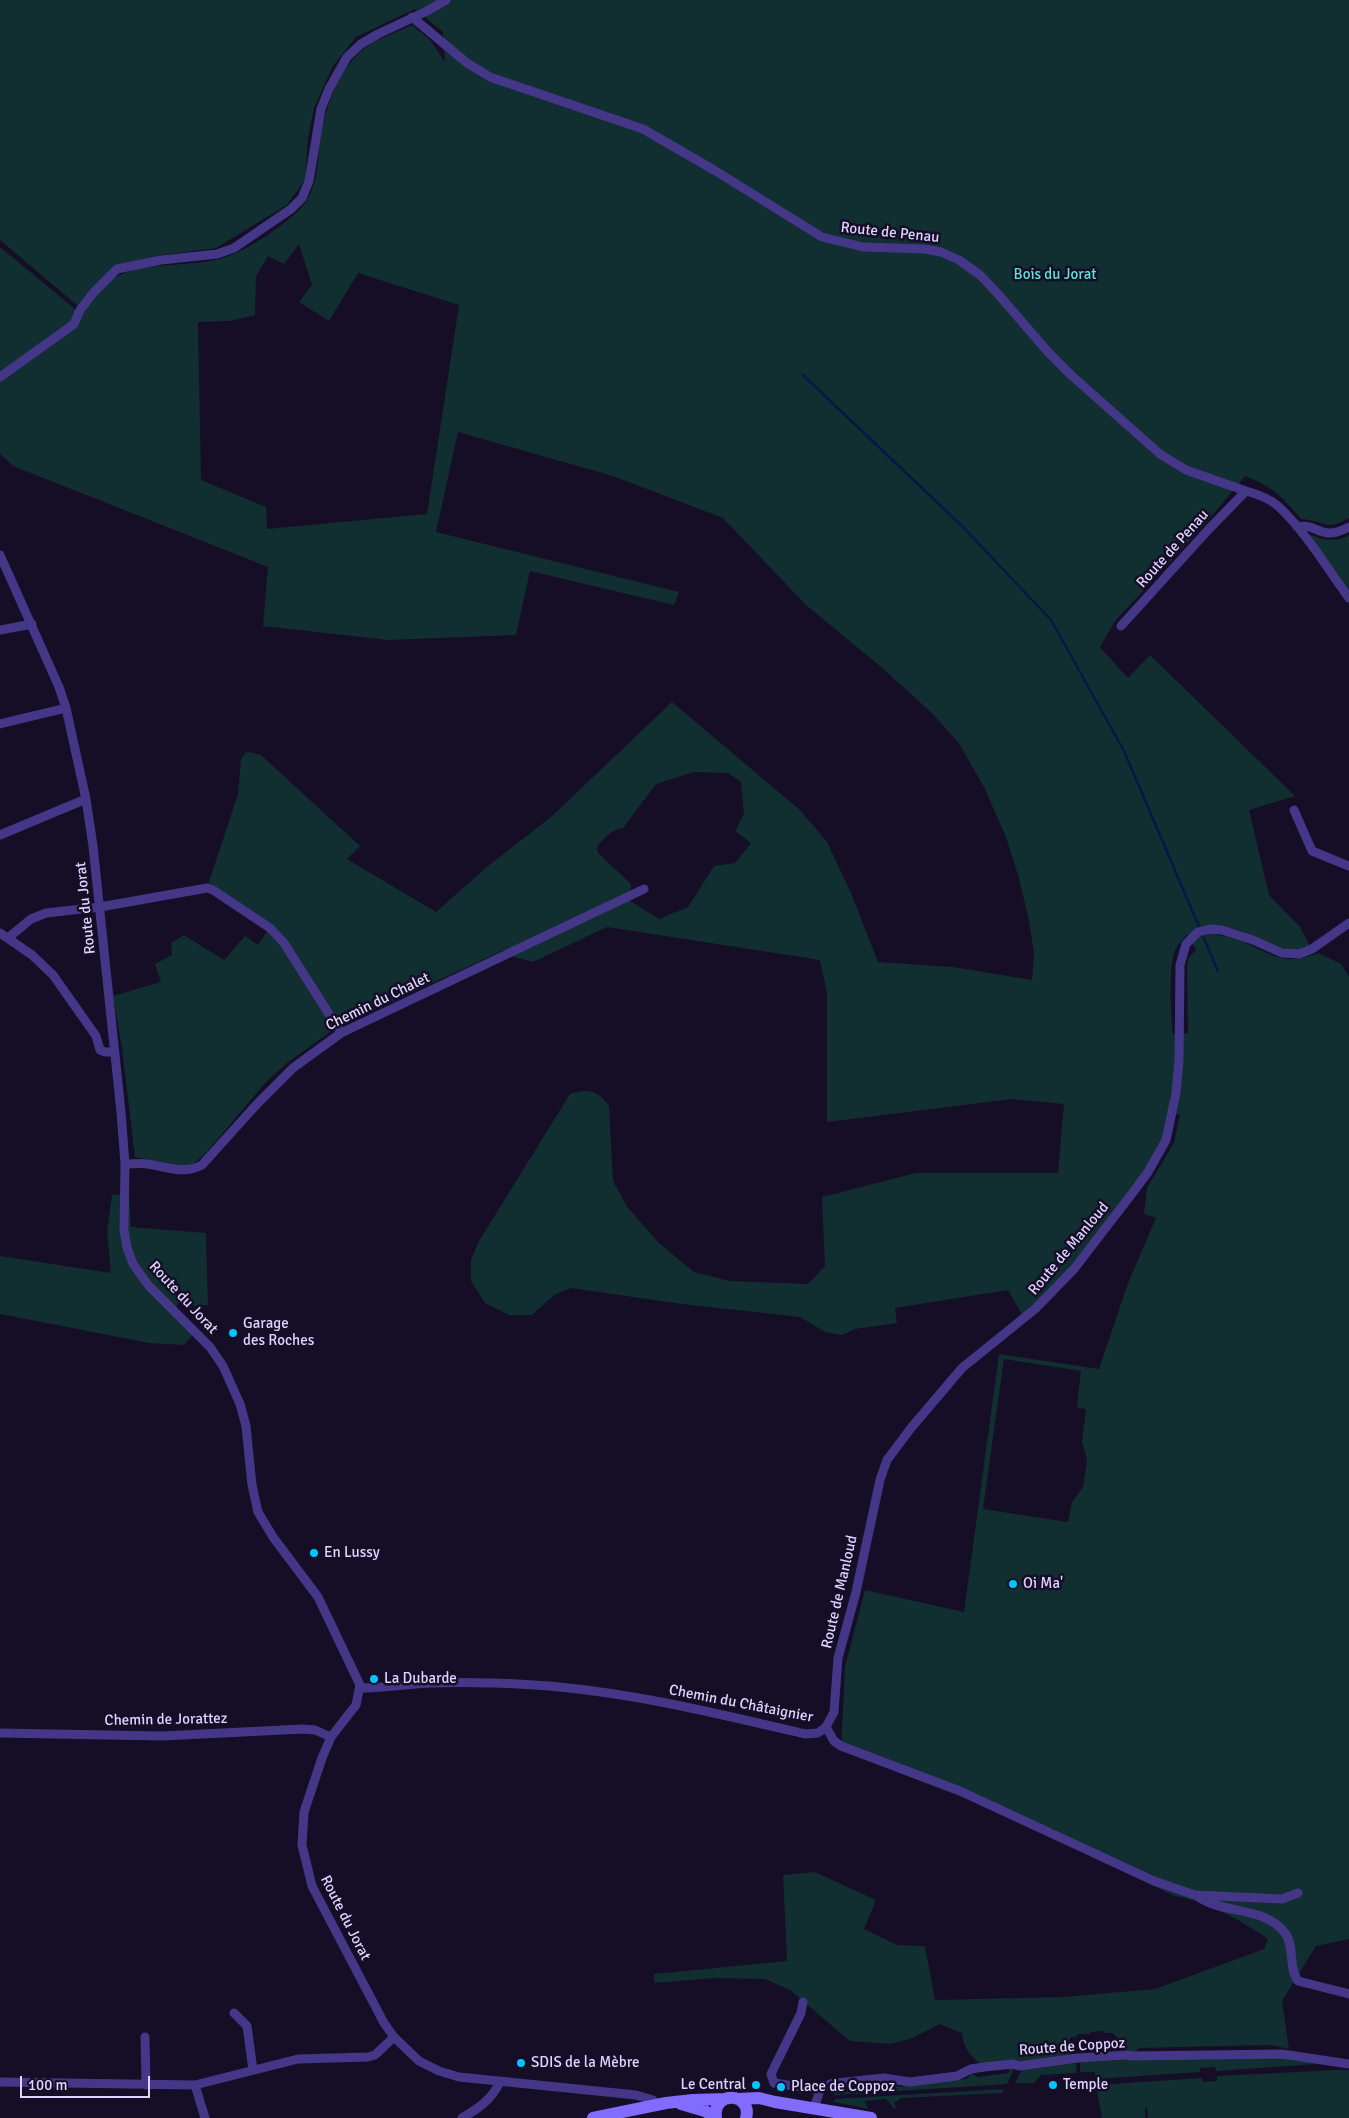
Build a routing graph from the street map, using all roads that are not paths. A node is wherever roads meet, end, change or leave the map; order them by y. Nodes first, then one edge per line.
1 (446, 0) edge
2 (412, 17) junction
3 (0, 377) edge
4 (1246, 491) junction
5 (1297, 527) junction
6 (1349, 527) edge
7 (0, 555) edge
8 (1349, 598) edge
9 (32, 624) junction
10 (1121, 626) dead end
11 (0, 630) edge
12 (66, 708) junction
13 (0, 724) edge
14 (86, 799) junction
15 (1294, 810) dead end
16 (0, 835) edge
17 (1349, 866) edge
18 (644, 889) dead end
19 (100, 907) junction
20 (1349, 923) edge
21 (0, 933) edge
22 (8, 938) junction
23 (341, 1033) junction
24 (115, 1052) junction
25 (125, 1164) junction
26 (360, 1688) junction
27 (826, 1727) junction
28 (0, 1733) edge
29 (331, 1737) junction
30 (1298, 1893) dead end
31 (1196, 1895) junction
32 (1349, 1994) edge
33 (803, 2002) dead end
34 (234, 2013) dead end
35 (146, 2037) dead end
36 (394, 2038) junction
37 (1349, 2064) edge
38 (253, 2070) junction
39 (0, 2082) edge
40 (500, 2082) junction
41 (146, 2085) junction
42 (195, 2085) junction
43 (820, 2090) junction
44 (731, 2099) junction
45 (674, 2102) junction
46 (775, 2102) junction
47 (656, 2105) junction
48 (814, 2108) junction
49 (746, 2117) edge
50 (205, 2118) edge
51 (462, 2118) edge
52 (593, 2118) edge
53 (716, 2118) edge
54 (871, 2118) edge

1 - 2 street
2 - 3 street
2 - 4 street, Route de Penau
4 - 5 street, Route de Penau
4 - 10 street, Route de Penau
5 - 6 street
5 - 8 street, Route de Penau
7 - 9 street, Route du Jorat
9 - 11 street
9 - 12 street, Route du Jorat
12 - 13 street
12 - 14 street, Route du Jorat
14 - 16 street
14 - 19 street, Route du Jorat
15 - 17 street
18 - 23 street, Chemin du Chalet
19 - 22 street
19 - 23 street
19 - 24 street, Route du Jorat
20 - 27 street, Route de Manloud
21 - 22 street
22 - 24 street
23 - 25 street, Chemin du Chalet
24 - 25 street, Route du Jorat
25 - 26 street, Route du Jorat
26 - 27 street, Chemin du Châtaignier
26 - 29 street, Route du Jorat
27 - 31 street, Chemin du Châtaignier
28 - 29 street, Chemin de Jorattez
29 - 36 street, Route du Jorat
30 - 31 street, Chemin du Châtaignier
31 - 32 street, Chemin du Châtaignier
33 - 43 street
34 - 38 street
35 - 41 street
36 - 38 street
36 - 40 street, Route du Jorat
37 - 43 street, Route de Coppoz
38 - 42 street
39 - 41 street
40 - 47 street, Route du Jorat
40 - 51 street
41 - 42 street
42 - 50 street
43 - 48 street
44 - 45 main road
44 - 46 main road
44 - 49 main road
44 - 53 main road
45 - 47 main road
45 - 53 main road
46 - 48 main road
46 - 49 main road
47 - 52 main road
48 - 54 main road

